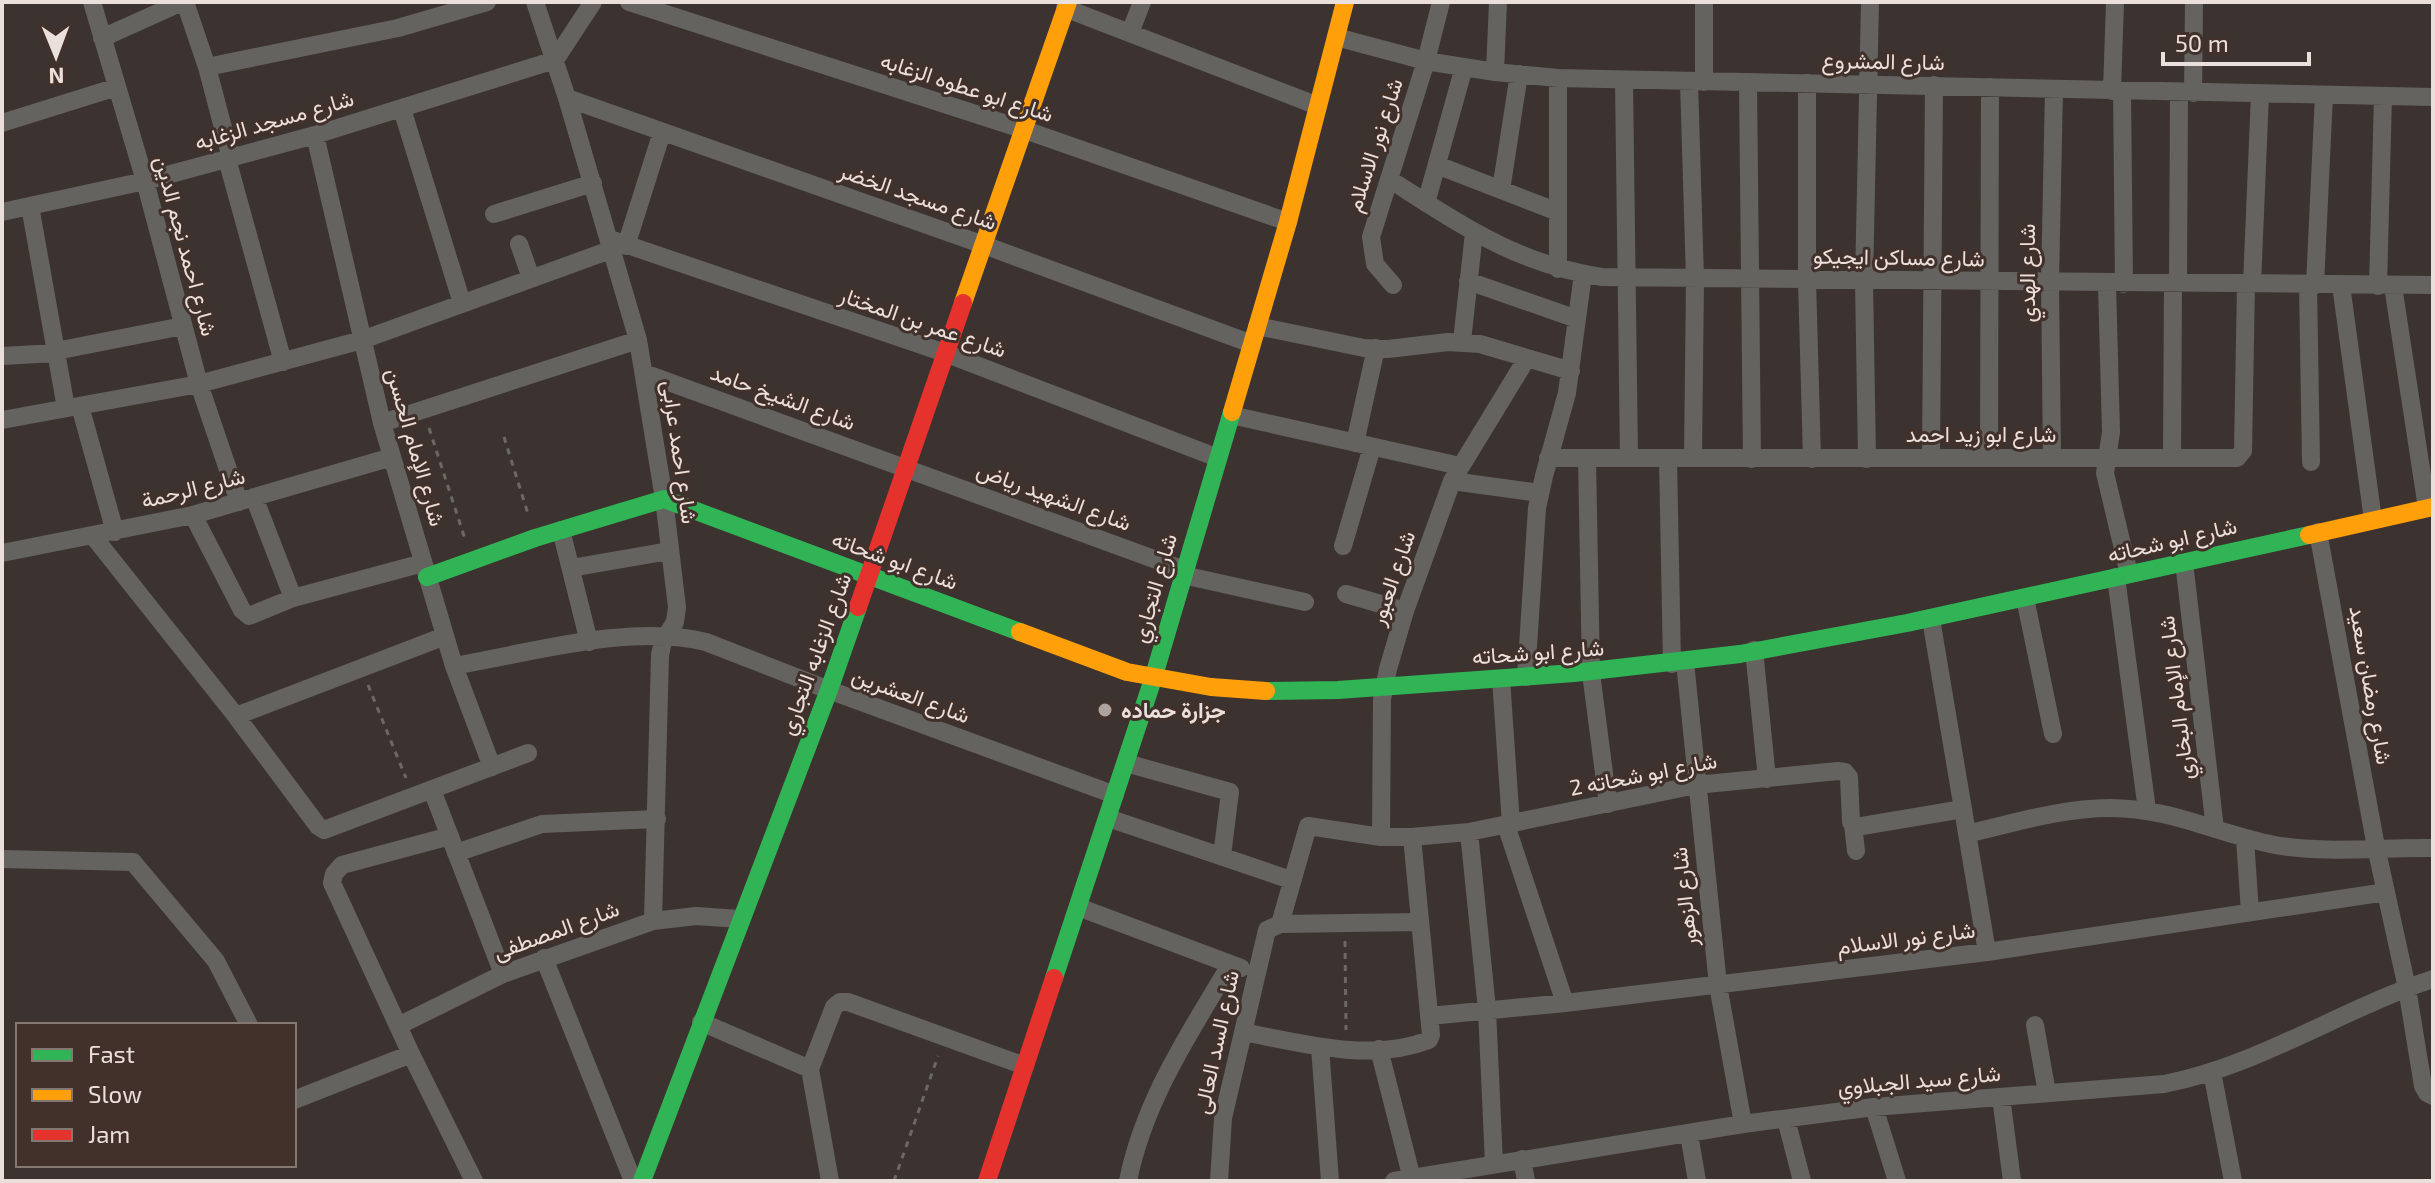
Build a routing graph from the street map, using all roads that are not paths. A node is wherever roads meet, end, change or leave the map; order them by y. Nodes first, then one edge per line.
1 (92, 2) edge
2 (184, 2) edge
3 (487, 2) edge
4 (535, 2) edge
5 (593, 2) edge
6 (629, 2) edge
7 (1142, 2) edge
8 (1345, 2) edge
9 (1441, 2) edge
10 (1498, 2) edge
11 (1704, 2) edge
12 (1870, 2) edge
13 (2115, 2) edge
14 (2194, 2) edge
15 (1066, 5) edge
16 (163, 6) edge
17 (1130, 33) junction
18 (1336, 37) junction
19 (102, 38) junction
20 (555, 60) junction
21 (1426, 61) junction
22 (207, 67) junction
23 (1464, 67) junction
24 (1495, 72) junction
25 (1519, 74) junction
26 (1558, 78) junction
27 (1624, 81) junction
28 (1696, 82) junction
29 (1748, 83) junction
30 (1807, 83) junction
31 (1870, 84) junction
32 (1934, 85) junction
33 (117, 87) junction
34 (1990, 87) junction
35 (2054, 89) junction
36 (2117, 91) junction
37 (2186, 93) junction
38 (2260, 94) junction
39 (2324, 95) junction
40 (2383, 96) junction
41 (2433, 97) edge
42 (567, 98) junction
43 (1318, 106) junction
44 (402, 109) junction
45 (2, 123) edge
46 (1025, 130) junction
47 (662, 132) junction
48 (315, 135) junction
49 (229, 158) junction
50 (1437, 165) junction
51 (1389, 179) junction
52 (145, 181) junction
53 (593, 183) junction
54 (1501, 190) junction
55 (1426, 203) junction
56 (30, 206) junction
57 (2, 212) edge
58 (1558, 212) junction
59 (494, 214) dead end
60 (1288, 222) junction
61 (1474, 233) junction
62 (519, 244) dead end
63 (617, 245) junction
64 (984, 245) junction
65 (1558, 269) junction
66 (1583, 274) junction
67 (531, 278) junction
68 (1626, 278) junction
69 (1695, 279) junction
70 (1751, 280) junction
71 (1807, 280) junction
72 (1468, 281) junction
73 (1864, 281) junction
74 (1931, 282) junction
75 (1990, 282) junction
76 (2050, 283) junction
77 (2115, 284) junction
78 (2176, 284) junction
79 (2249, 284) junction
80 (1393, 285) dead end
81 (2312, 285) junction
82 (2341, 285) junction
83 (2433, 285) edge
84 (2385, 286) junction
85 (462, 303) junction
86 (1577, 319) junction
87 (183, 326) junction
88 (1255, 335) junction
89 (362, 340) junction
90 (638, 340) junction
91 (1462, 341) junction
92 (1376, 348) junction
93 (56, 352) junction
94 (945, 353) junction
95 (2, 356) edge
96 (1527, 358) junction
97 (283, 362) junction
98 (1571, 371) junction
99 (644, 373) junction
100 (199, 384) junction
101 (73, 407) junction
102 (1231, 415) junction
103 (2, 420) edge
104 (382, 423) junction
105 (1364, 445) junction
106 (392, 457) junction
107 (1989, 457) junction
108 (2106, 457) junction
109 (2172, 457) junction
110 (1218, 458) junction
111 (1548, 458) junction
112 (1587, 458) junction
113 (1629, 458) junction
114 (1693, 458) junction
115 (1931, 458) junction
116 (2052, 458) junction
117 (1668, 459) junction
118 (1752, 459) junction
119 (1812, 459) junction
120 (1867, 459) junction
121 (2311, 462) dead end
122 (907, 467) junction
123 (1456, 474) junction
124 (1540, 493) junction
125 (664, 499) junction
126 (246, 500) junction
127 (2430, 508) edge
128 (193, 515) junction
129 (2373, 520) junction
130 (561, 530) junction
131 (115, 532) junction
132 (2318, 532) junction
133 (93, 536) junction
134 (1343, 546) dead end
135 (669, 551) junction
136 (2, 553) edge
137 (2184, 562) junction
138 (571, 568) junction
139 (425, 570) junction
140 (1184, 572) junction
141 (868, 576) junction
142 (2123, 576) junction
143 (1346, 594) dead end
144 (293, 598) junction
145 (2025, 598) junction
146 (1305, 602) dead end
147 (1405, 611) junction
148 (1931, 619) junction
149 (667, 634) junction
150 (445, 636) junction
151 (589, 642) junction
152 (1754, 650) junction
153 (1679, 663) junction
154 (454, 666) junction
155 (1591, 673) junction
156 (1526, 677) junction
157 (1153, 679) junction
158 (1501, 679) junction
159 (1384, 687) junction
160 (829, 690) junction
161 (236, 716) junction
162 (2053, 734) dead end
163 (528, 753) dead end
164 (1126, 763) junction
165 (492, 767) junction
166 (1767, 779) junction
167 (1696, 785) junction
168 (432, 790) junction
169 (1115, 795) junction
170 (1608, 804) junction
171 (1963, 809) junction
172 (2147, 810) junction
173 (1108, 818) junction
174 (657, 819) junction
175 (1508, 824) junction
176 (1853, 825) junction
177 (2215, 829) junction
178 (1469, 832) junction
179 (1967, 834) junction
180 (1381, 837) junction
181 (1412, 837) junction
182 (2245, 839) junction
183 (453, 845) junction
184 (2376, 847) junction
185 (2433, 848) edge
186 (1856, 851) dead end
187 (1222, 856) junction
188 (2, 859) edge
189 (1291, 880) junction
190 (2386, 892) junction
191 (1078, 907) junction
192 (2250, 912) junction
193 (740, 919) junction
194 (653, 921) junction
195 (1419, 922) junction
196 (1280, 924) junction
197 (1987, 952) junction
198 (544, 958) junction
199 (1230, 965) junction
200 (1255, 973) junction
201 (503, 974) junction
202 (2433, 979) edge
203 (1718, 985) junction
204 (2407, 988) junction
205 (1565, 1003) junction
206 (1487, 1009) junction
207 (1429, 1016) junction
208 (701, 1022) junction
209 (248, 1023) edge
210 (2035, 1025) dead end
211 (398, 1026) junction
212 (1243, 1032) junction
213 (1320, 1047) junction
214 (1379, 1049) junction
215 (411, 1054) junction
216 (1025, 1066) junction
217 (810, 1069) junction
218 (2212, 1072) junction
219 (2047, 1093) junction
220 (2433, 1096) edge
221 (2001, 1097) junction
222 (296, 1099) edge
223 (1874, 1107) junction
224 (1786, 1119) junction
225 (1743, 1124) junction
226 (1689, 1134) junction
227 (1522, 1159) junction
228 (1494, 1164) junction
229 (1403, 1180) edge
230 (474, 1181) edge
231 (633, 1181) edge
232 (642, 1181) edge
233 (830, 1181) edge
234 (987, 1181) edge
235 (1128, 1181) edge
236 (1219, 1181) edge
237 (1330, 1181) edge
238 (1526, 1181) edge
239 (1697, 1181) edge
240 (1802, 1181) edge
241 (1897, 1181) edge
242 (2012, 1181) edge
243 (2233, 1181) edge

1 - 19 street, شارع احمد نجم الدين
2 - 16 street
2 - 22 street
3 - 22 street
4 - 20 street, شارع احمد عرابى
5 - 20 street
6 - 46 street, شارع ابو عطوه الزغابه
7 - 17 street
8 - 18 street, شارع التجاري
9 - 21 street, شارع نور الاسلام
10 - 24 street
11 - 28 street
12 - 31 street
13 - 36 street
14 - 37 street
15 - 17 street
15 - 46 street, شارع الزغابه التجاري
16 - 19 street
17 - 43 street
18 - 21 street, شارع المشروع
18 - 43 street, شارع التجاري
19 - 33 street, شارع احمد نجم الدين
20 - 42 street, شارع احمد عرابى
20 - 44 street, شارع مسجد الزغابه
21 - 23 street, شارع المشروع
21 - 51 street, شارع نور الاسلام
22 - 49 street
23 - 24 street, شارع المشروع
23 - 50 street
24 - 25 street, شارع المشروع
25 - 26 street, شارع المشروع
25 - 54 street
26 - 27 street, شارع المشروع
26 - 58 street
27 - 28 street, شارع المشروع
27 - 68 street
28 - 29 street, شارع المشروع
28 - 69 street
29 - 30 street, شارع المشروع
29 - 70 street
30 - 31 street, شارع المشروع
30 - 71 street
31 - 32 street, شارع المشروع
31 - 73 street
32 - 34 street, شارع المشروع
32 - 74 street
33 - 45 street
33 - 52 street, شارع احمد نجم الدين
34 - 35 street, شارع المشروع
34 - 75 street
35 - 36 street, شارع المشروع
35 - 76 street, شارع الهدي
36 - 37 street, شارع المشروع
36 - 77 street
37 - 38 street, شارع المشروع
37 - 78 street
38 - 39 street, شارع المشروع
38 - 79 street
39 - 40 street, شارع المشروع
39 - 81 street
40 - 41 street, شارع المشروع
40 - 84 street
42 - 47 street, شارع مسجد الخضر
42 - 53 street, شارع احمد عرابى
43 - 60 street, شارع التجاري
44 - 48 street, شارع مسجد الزغابه
44 - 85 street
46 - 60 street, شارع ابو عطوه الزغابه
46 - 64 street, شارع الزغابه التجاري
47 - 63 street
47 - 64 street, شارع مسجد الخضر
48 - 49 street, شارع مسجد الزغابه
48 - 89 street, شارع الإمام الحسن
49 - 52 street, شارع مسجد الزغابه
49 - 97 street
50 - 54 street
50 - 55 street
51 - 55 street, شارع مساكن ايجيكو
51 - 80 street, شارع نور الاسلام
52 - 56 street, شارع مسجد الزغابه
52 - 87 street, شارع احمد نجم الدين
53 - 59 street
53 - 63 street, شارع احمد عرابى
54 - 58 street
55 - 61 street, شارع مساكن ايجيكو
56 - 57 street, شارع مسجد الزغابه
56 - 93 street
58 - 65 street
60 - 88 street, شارع التجاري
61 - 65 street, شارع مساكن ايجيكو
61 - 72 street
62 - 67 street
63 - 67 street
63 - 90 street, شارع احمد عرابى
63 - 94 street, شارع عمر بن المختار
64 - 88 street, شارع مسجد الخضر
64 - 94 street, شارع الزغابه التجاري
65 - 66 street, شارع مساكن ايجيكو
66 - 68 street, شارع مساكن ايجيكو
66 - 86 street
67 - 85 street
68 - 69 street, شارع مساكن ايجيكو
68 - 113 street
69 - 70 street, شارع مساكن ايجيكو
69 - 114 street
70 - 71 street, شارع مساكن ايجيكو
70 - 118 street
71 - 73 street, شارع مساكن ايجيكو
71 - 119 street
72 - 86 street
72 - 91 street
73 - 74 street, شارع مساكن ايجيكو
73 - 120 street
74 - 75 street, شارع مساكن ايجيكو
74 - 115 street
75 - 76 street, شارع مساكن ايجيكو
75 - 107 street
76 - 77 street, شارع مساكن ايجيكو
76 - 116 street, شارع الهدي
77 - 78 street, شارع مساكن ايجيكو
77 - 108 street
78 - 79 street, شارع مساكن ايجيكو
78 - 109 street
79 - 81 street, شارع مساكن ايجيكو
79 - 109 street, شارع ابو زيد احمد
81 - 82 street, شارع مساكن ايجيكو
81 - 121 street
82 - 84 street, شارع مساكن ايجيكو
82 - 129 street
83 - 84 street, شارع مساكن ايجيكو
84 - 127 street
85 - 89 street
86 - 98 street
87 - 93 street
87 - 100 street, شارع احمد نجم الدين
88 - 92 street, شارع مسجد الخضر
88 - 102 street, شارع التجاري
89 - 97 street
89 - 104 street, شارع الإمام الحسن
90 - 99 street, شارع احمد عرابى
90 - 104 street
91 - 92 street, شارع مسجد الخضر
91 - 96 street, شارع مسجد الخضر
92 - 105 street
93 - 95 street
93 - 101 street
94 - 110 street, شارع عمر بن المختار
94 - 122 street, شارع الزغابه التجاري
96 - 98 street, شارع مسجد الخضر
96 - 123 street, شارع العبور
97 - 100 street
98 - 111 street
99 - 122 street, شارع الشيخ حامد
99 - 125 street, شارع احمد عرابى
100 - 101 street
100 - 126 street, شارع احمد نجم الدين
101 - 103 street
101 - 131 street
102 - 105 street
102 - 110 street, شارع التجاري
104 - 106 street, شارع الإمام الحسن
105 - 123 street
105 - 134 street
106 - 126 street, شارع الرحمة
106 - 139 street, شارع الإمام الحسن
107 - 115 street, شارع ابو زيد احمد
107 - 116 street, شارع ابو زيد احمد
108 - 109 street, شارع ابو زيد احمد
108 - 116 street, شارع ابو زيد احمد
108 - 142 street
110 - 140 street, شارع التجاري
111 - 112 street, شارع ابو زيد احمد
111 - 124 street
112 - 113 street, شارع ابو زيد احمد
112 - 155 street
113 - 117 street, شارع ابو زيد احمد
114 - 117 street, شارع ابو زيد احمد
114 - 118 street, شارع ابو زيد احمد
115 - 120 street, شارع ابو زيد احمد
117 - 153 street, شارع الزهور
118 - 119 street, شارع ابو زيد احمد
119 - 120 street, شارع ابو زيد احمد
122 - 140 street, شارع الشهيد رياض
122 - 141 street, شارع الزغابه التجاري
123 - 124 street
123 - 147 street, شارع العبور
124 - 156 street
125 - 130 street
125 - 135 street, شارع احمد عرابى
125 - 141 street, شارع ابو شحاته
126 - 128 street, شارع الرحمة
126 - 144 street, شارع احمد نجم الدين
127 - 129 street, شارع ابو شحاته
128 - 131 street, شارع الرحمة
128 - 144 street
129 - 132 street, شارع ابو شحاته
130 - 138 street
130 - 139 street
131 - 133 street, شارع الرحمة
132 - 137 street, شارع ابو شحاته
132 - 184 street, شارع رمضان سعيد
133 - 136 street, شارع الرحمة
133 - 161 street
135 - 138 street
135 - 149 street, شارع احمد عرابى
137 - 142 street, شارع ابو شحاته
137 - 177 street, شارع الإمام البخاري
138 - 151 street
139 - 144 street
139 - 150 street, شارع الإمام الحسن
140 - 146 street, شارع الشهيد رياض
140 - 157 street, شارع التجاري
141 - 157 street, شارع ابو شحاته
141 - 160 street, شارع الزغابه التجاري
142 - 145 street, شارع ابو شحاته
142 - 172 street
143 - 147 street
145 - 148 street, شارع ابو شحاته
145 - 162 street
147 - 159 street, شارع العبور
148 - 152 street, شارع ابو شحاته
148 - 171 street
149 - 151 street, شارع العشرين
149 - 160 street, شارع العشرين
149 - 174 street, شارع احمد عرابى
150 - 154 street, شارع الإمام الحسن
150 - 161 street
151 - 154 street, شارع العشرين
152 - 153 street, شارع ابو شحاته
152 - 166 street
153 - 155 street, شارع ابو شحاته
153 - 167 street, شارع الزهور
154 - 165 street, شارع الإمام الحسن
155 - 156 street, شارع ابو شحاته
155 - 170 street
156 - 158 street, شارع ابو شحاته
157 - 159 street, شارع ابو شحاته
157 - 164 street, شارع التجاري
158 - 159 street, شارع ابو شحاته
158 - 175 street
159 - 180 street, شارع العبور
160 - 169 street, شارع العشرين
160 - 193 street, شارع الزغابه التجاري
161 - 168 street
163 - 165 street
164 - 169 street, شارع التجاري
164 - 187 street
165 - 168 street
166 - 167 street, شارع ابو شحاته 2
166 - 176 street, شارع ابو شحاته 2
167 - 170 street, شارع ابو شحاته 2
167 - 203 street, شارع الزهور
168 - 183 street
169 - 173 street, شارع التجاري
170 - 175 street, شارع ابو شحاته 2
171 - 176 street
171 - 179 street
172 - 177 street
172 - 179 street
173 - 187 street
173 - 191 street, شارع التجاري
174 - 183 street
174 - 194 street, شارع احمد عرابى
175 - 178 street, شارع ابو شحاته 2
175 - 205 street
176 - 186 street
177 - 182 street
178 - 181 street, شارع ابو شحاته 2
178 - 206 street
179 - 197 street
180 - 181 street, شارع ابو شحاته 2
180 - 189 street, شارع ابو شحاته 2
181 - 195 street
182 - 184 street
182 - 192 street
183 - 201 street
183 - 211 street
184 - 185 street
184 - 190 street, شارع رمضان سعيد
187 - 189 street
188 - 209 street
189 - 196 street, شارع السد العالى
190 - 192 street, شارع نور الاسلام
190 - 204 street, شارع رمضان سعيد
191 - 199 street
191 - 216 street, شارع التجاري
192 - 197 street, شارع نور الاسلام
193 - 194 street, شارع المصطفى
193 - 208 street, شارع الزغابه التجاري
194 - 198 street, شارع المصطفى
195 - 196 street
195 - 207 street
196 - 200 street, شارع السد العالى
197 - 203 street, شارع نور الاسلام
198 - 201 street, شارع المصطفى
198 - 231 street
199 - 200 street
199 - 235 street
200 - 212 street, شارع السد العالى
201 - 211 street, شارع المصطفى
202 - 204 street, شارع سيد الجبلاوي
203 - 205 street, شارع نور الاسلام
203 - 225 street, شارع الزهور
204 - 218 street, شارع سيد الجبلاوي
204 - 220 street, شارع رمضان سعيد
205 - 206 street, شارع نور الاسلام
206 - 207 street, شارع نور الاسلام
206 - 228 street
207 - 214 street
208 - 217 street
208 - 232 street, شارع الزغابه التجاري
210 - 219 street
211 - 215 street
212 - 213 street
212 - 236 street, شارع السد العالى
213 - 214 street
213 - 237 street
214 - 229 street
215 - 222 street
215 - 230 street
216 - 217 street
216 - 234 street, شارع التجاري
217 - 233 street
218 - 219 street, شارع سيد الجبلاوي
218 - 243 street
219 - 221 street, شارع سيد الجبلاوي
221 - 223 street, شارع سيد الجبلاوي
221 - 242 street
223 - 224 street, شارع سيد الجبلاوي
223 - 241 street
224 - 225 street, شارع سيد الجبلاوي
224 - 240 street
225 - 226 street, شارع سيد الجبلاوي
226 - 227 street, شارع سيد الجبلاوي
226 - 239 street
227 - 228 street, شارع سيد الجبلاوي
227 - 238 street
228 - 229 street, شارع سيد الجبلاوي

